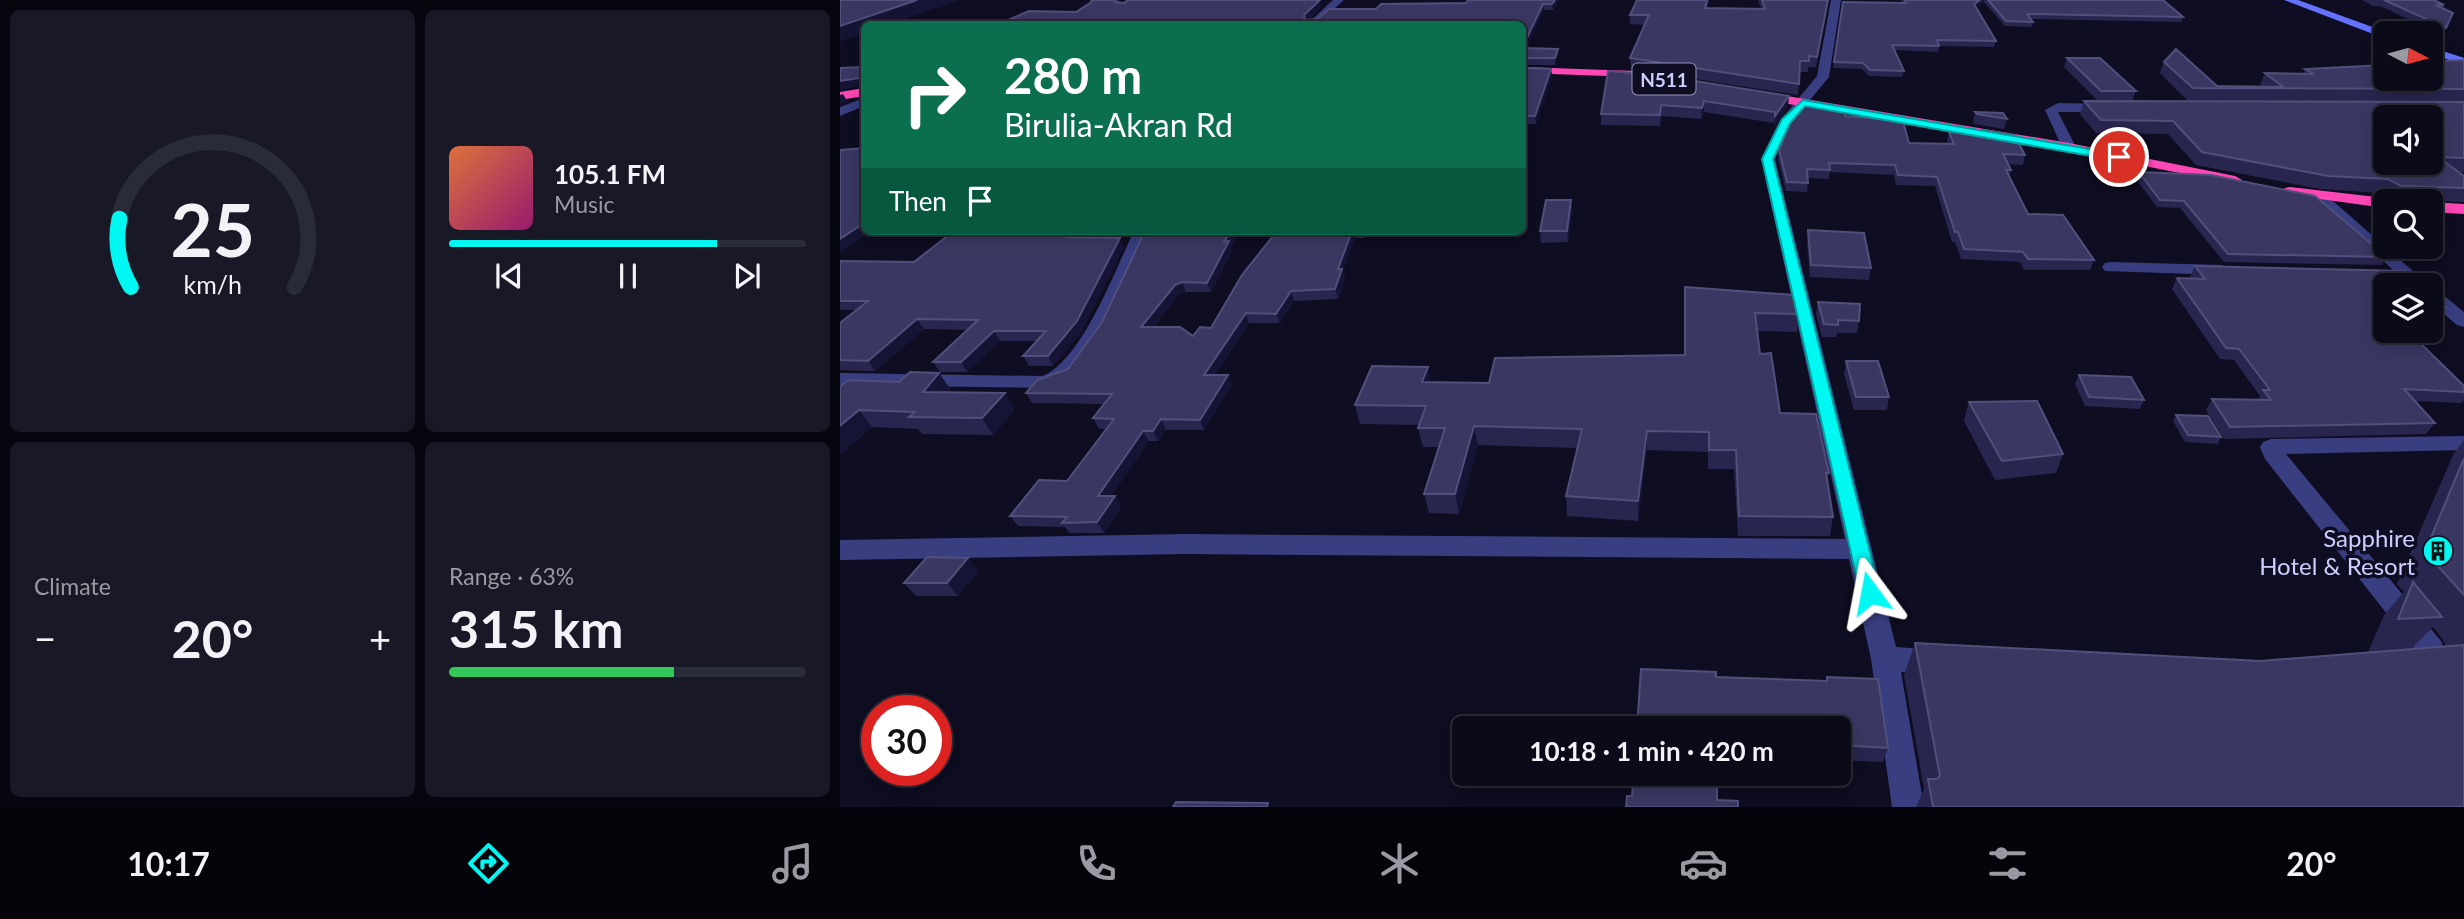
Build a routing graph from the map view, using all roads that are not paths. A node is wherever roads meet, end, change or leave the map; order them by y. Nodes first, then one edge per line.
1 (1339, 0) edge
2 (1836, 0) edge
3 (2290, 0) edge
4 (1315, 21) edge
5 (2373, 31) edge
6 (2443, 54) edge
7 (2464, 62) edge
8 (1526, 70) edge
9 (1643, 76) edge
10 (861, 92) edge
11 (1750, 94) edge
12 (840, 96) edge
13 (861, 103) edge
14 (1803, 103) junction
15 (2116, 108) edge
16 (840, 112) edge
17 (2069, 147) junction
18 (2254, 184) edge
19 (2281, 189) edge
20 (2320, 197) junction
21 (2373, 202) edge
22 (2443, 208) edge
23 (2464, 209) edge
24 (1140, 235) edge
25 (2111, 267) dead end
26 (2245, 270) edge
27 (2405, 273) edge
28 (2443, 304) edge
29 (2464, 321) edge
30 (840, 379) edge
31 (2464, 443) edge
32 (1859, 549) junction
33 (840, 550) edge
34 (1885, 659) junction
35 (1955, 663) edge
36 (2389, 666) edge
37 (1908, 807) edge

1 - 4 street
2 - 14 street
3 - 5 main road
6 - 7 main road
8 - 9 highway, N511
10 - 12 highway
11 - 14 highway
13 - 16 street
14 - 17 highway
14 - 32 street
15 - 17 street
17 - 18 highway
19 - 20 highway
20 - 21 highway
20 - 27 street
22 - 23 highway
24 - 30 street
25 - 26 street
28 - 29 street
31 - 36 street
32 - 33 street
32 - 34 street
34 - 35 street
34 - 37 street

